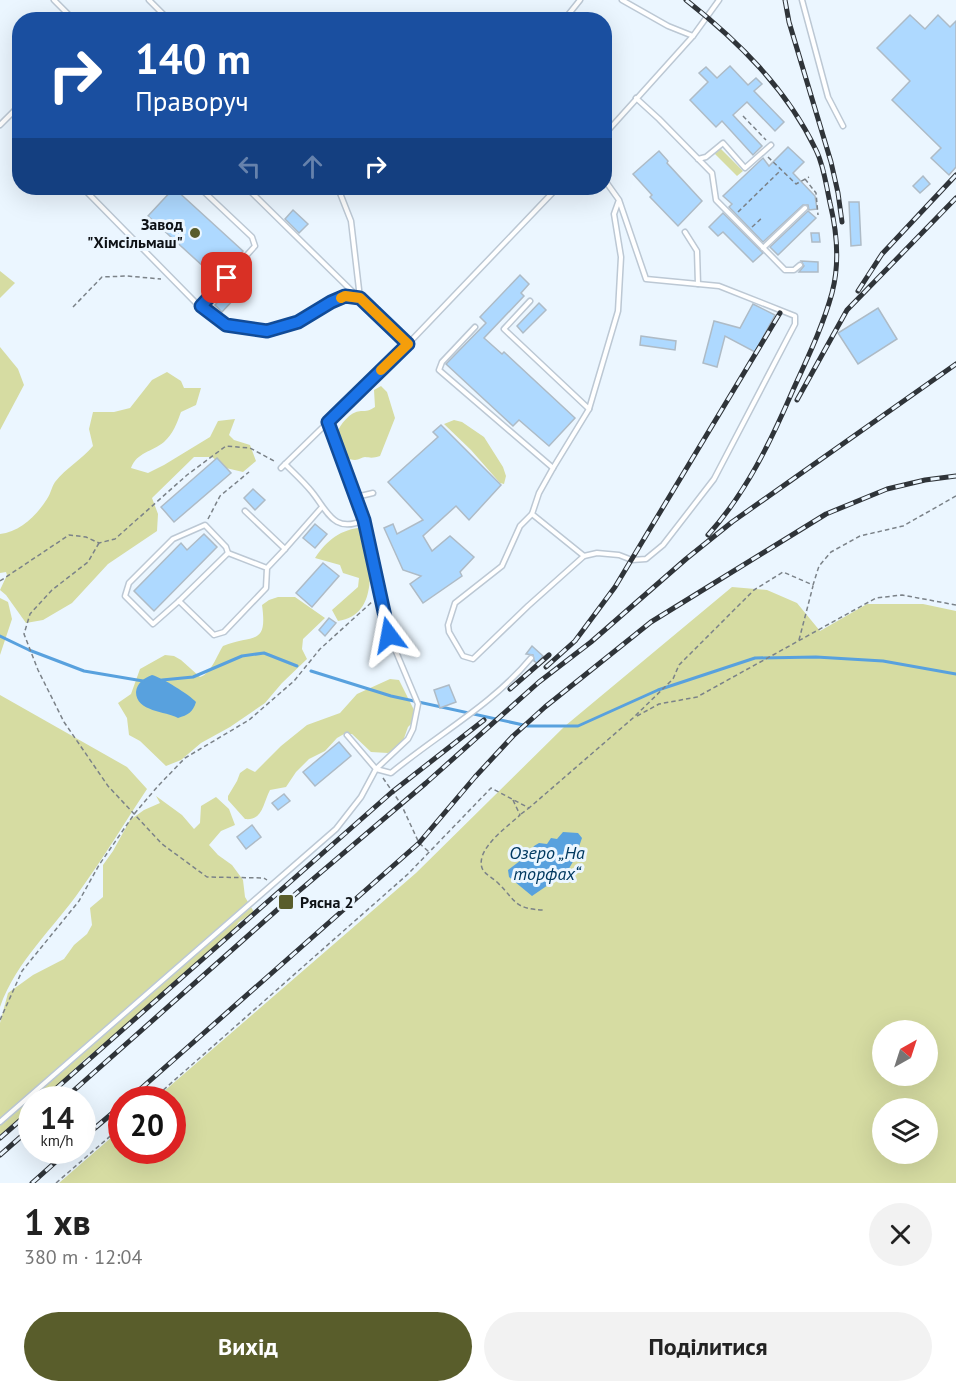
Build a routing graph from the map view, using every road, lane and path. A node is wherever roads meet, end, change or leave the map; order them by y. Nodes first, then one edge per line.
1 (54, 0) edge
2 (149, 0) edge
3 (580, 0) edge
4 (622, 0) edge
5 (719, 0) edge
6 (802, 0) edge
7 (66, 12) edge
8 (161, 12) edge
9 (570, 12) edge
10 (693, 36) junction
11 (636, 99) junction
12 (12, 113) edge
13 (743, 116) dead end
14 (0, 125) edge
15 (612, 126) edge
16 (843, 126) dead end
17 (771, 145) joint
18 (764, 152) junction
19 (698, 159) junction
20 (781, 170) junction
21 (809, 177) dead end
22 (804, 178) junction
23 (612, 190) edge
24 (90, 195) edge
25 (207, 195) edge
26 (254, 195) edge
27 (341, 195) edge
28 (550, 195) edge
29 (619, 200) junction
30 (805, 208) dead end
31 (819, 215) dead end
32 (733, 217) junction
33 (763, 217) dead end
34 (747, 231) junction
35 (685, 232) dead end
36 (763, 248) junction
37 (800, 265) dead end
38 (174, 281) junction
39 (698, 284) junction
40 (360, 298) junction
41 (530, 301) dead end
42 (201, 306) junction
43 (73, 307) dead end
44 (475, 327) dead end
45 (408, 344) junction
46 (589, 409) junction
47 (328, 422) junction
48 (283, 466) junction
49 (552, 468) junction
50 (249, 472) dead end
51 (374, 493) dead end
52 (956, 496) edge
53 (356, 497) junction
54 (322, 507) junction
55 (245, 511) dead end
56 (532, 514) junction
57 (364, 520) junction
58 (205, 525) junction
59 (99, 543) junction
60 (285, 549) junction
61 (228, 553) junction
62 (584, 556) junction
63 (267, 568) junction
64 (0, 581) edge
65 (813, 585) junction
66 (380, 594) junction
67 (179, 601) junction
68 (956, 605) edge
69 (799, 640) junction
70 (531, 658) dead end
71 (633, 718) junction
72 (347, 735) dead end
73 (376, 768) junction
74 (512, 799) junction
75 (529, 808) junction
76 (520, 814) junction
77 (430, 852) junction
78 (272, 885) junction
79 (545, 910) dead end
80 (0, 1020) edge
81 (168, 1086) edge
82 (0, 1122) edge
83 (108, 1138) edge
84 (56, 1183) edge

1 - 7 lane
2 - 8 lane
3 - 9 lane
4 - 10 lane
5 - 10 lane
6 - 16 lane
10 - 11 lane
11 - 15 lane
11 - 19 lane
12 - 14 lane
13 - 17 path
17 - 18 lane
18 - 19 lane
18 - 20 path
19 - 32 lane
20 - 22 path
20 - 32 path
21 - 22 path
22 - 31 path
23 - 29 lane
24 - 38 lane
25 - 42 lane
26 - 40 lane
27 - 40 lane
28 - 45 lane
29 - 39 lane
29 - 46 lane
30 - 36 lane
32 - 34 lane
33 - 34 path
34 - 36 lane
35 - 39 lane
36 - 37 lane
38 - 42 lane
38 - 43 path
39 - 62 lane
40 - 42 lane
40 - 45 lane
41 - 46 lane
44 - 49 lane
45 - 47 lane
46 - 49 lane
47 - 48 lane
47 - 53 lane
48 - 54 lane
48 - 59 path
49 - 56 lane
50 - 58 path
51 - 53 lane
52 - 65 path
53 - 57 lane
54 - 57 lane
54 - 60 lane
55 - 60 lane
56 - 62 lane
56 - 62 lane
57 - 66 lane
58 - 61 lane
58 - 67 lane
59 - 64 path
59 - 78 path
60 - 63 lane
61 - 63 lane
61 - 67 lane
63 - 67 lane
65 - 69 path
65 - 71 path
66 - 73 lane
66 - 80 path
68 - 69 path
69 - 71 path
70 - 73 lane
71 - 75 path
72 - 73 lane
73 - 77 path
73 - 78 lane
74 - 75 path
74 - 76 path
74 - 77 path
75 - 76 path
76 - 79 path
77 - 81 path
78 - 82 lane
83 - 84 path

